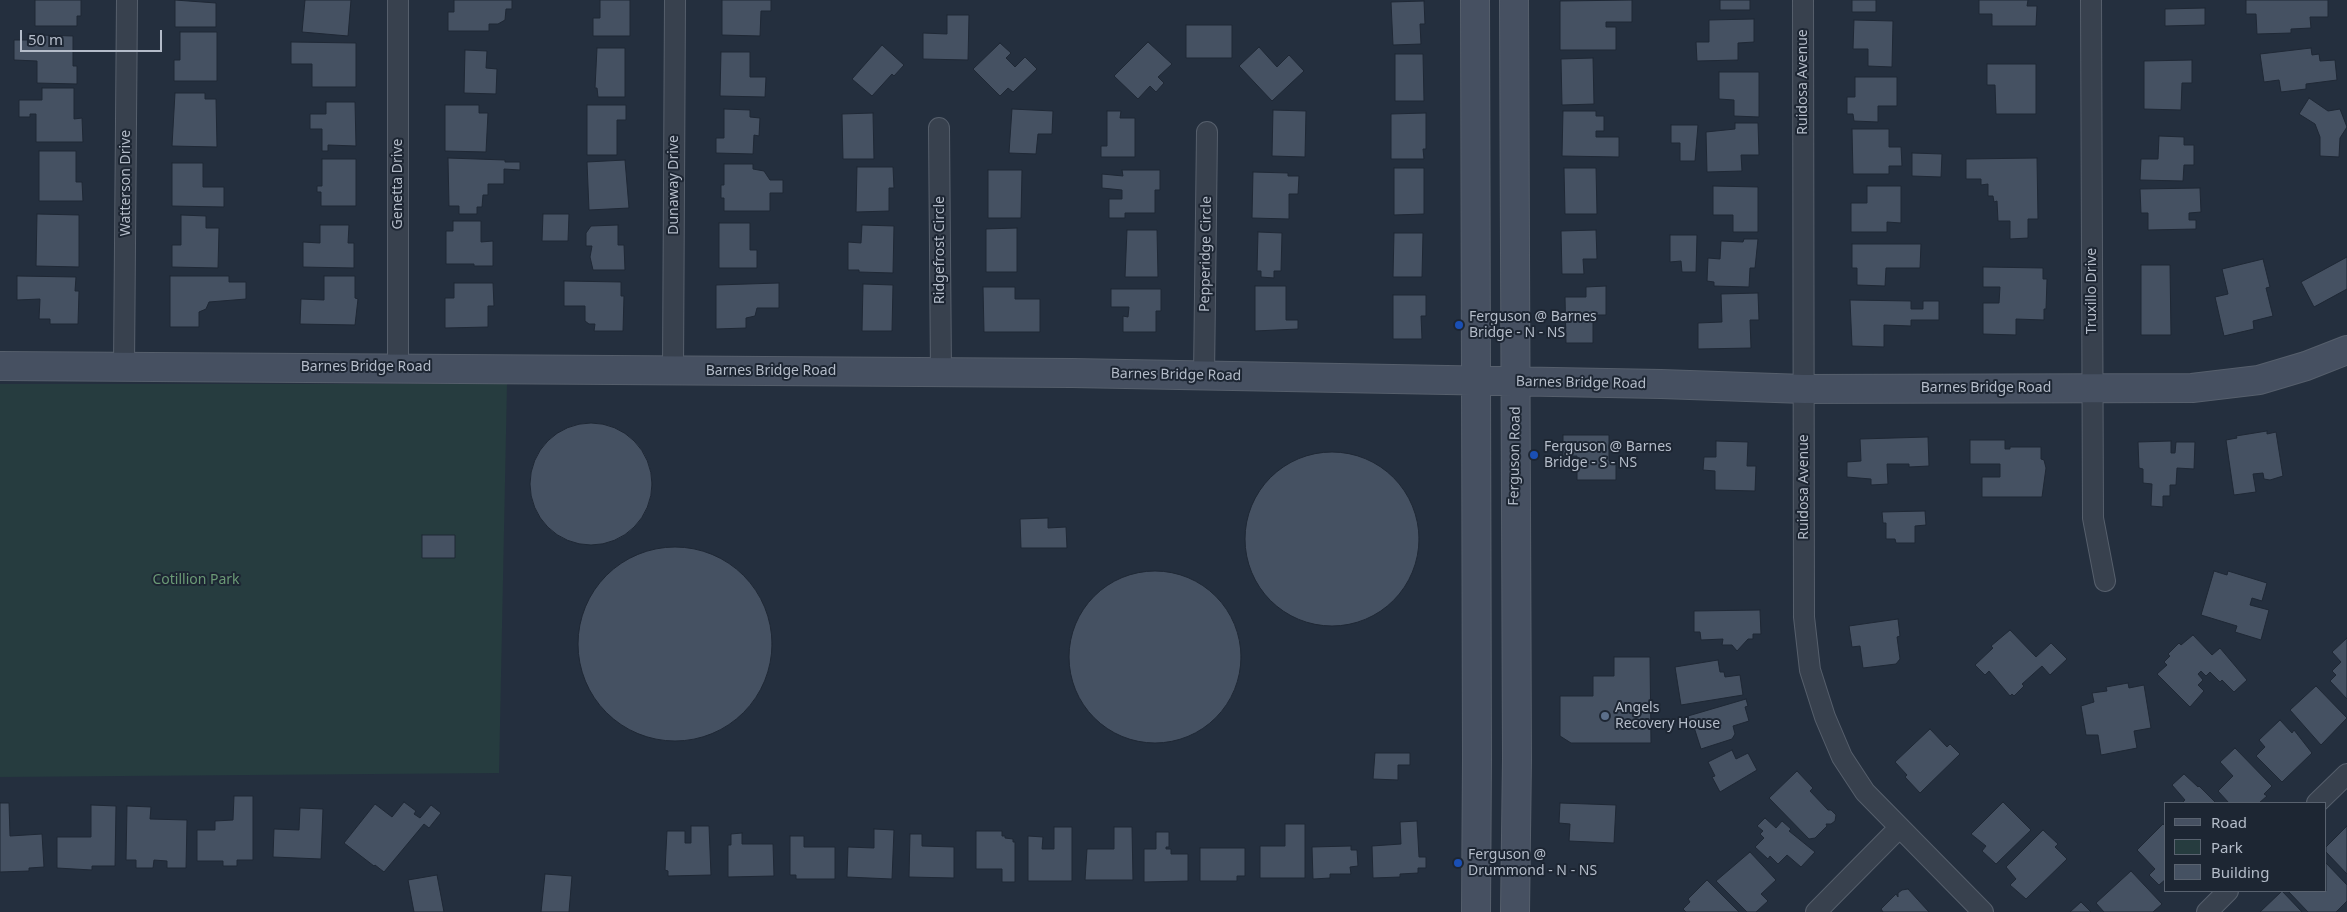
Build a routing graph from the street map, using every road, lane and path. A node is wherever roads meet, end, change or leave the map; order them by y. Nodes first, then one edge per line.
1 (127, 0) edge
2 (398, 0) edge
3 (675, 0) edge
4 (1475, 0) edge
5 (1514, 0) edge
6 (1803, 0) edge
7 (2091, 0) edge
8 (939, 128) dead end
9 (1207, 132) dead end
10 (2347, 350) edge
11 (0, 366) edge
12 (124, 366) junction
13 (398, 368) junction
14 (673, 371) junction
15 (941, 373) junction
16 (1204, 376) junction
17 (1477, 381) junction
18 (1516, 382) junction
19 (2092, 388) junction
20 (1804, 389) junction
21 (2105, 582) dead end
22 (2347, 774) edge
23 (2318, 802) edge
24 (1899, 828) junction
25 (2227, 892) edge
26 (1476, 912) edge
27 (1516, 912) edge
28 (1816, 912) edge
29 (1983, 912) edge
30 (2207, 912) edge

1 - 12 street, Watterson Drive
2 - 13 street, Genetta Drive
3 - 14 street, Dunaway Drive
4 - 17 street
5 - 18 street, Ferguson Road
6 - 20 street, Ruidosa Avenue
7 - 19 street, Truxillo Drive
8 - 15 street, Ridgefrost Circle
9 - 16 street, Pepperidge Circle
10 - 19 street, Barnes Bridge Road
11 - 12 street, Barnes Bridge Road
12 - 13 street, Barnes Bridge Road
13 - 14 street, Barnes Bridge Road
14 - 15 street, Barnes Bridge Road
15 - 16 street, Barnes Bridge Road
16 - 17 street, Barnes Bridge Road
17 - 18 street, Barnes Bridge Road
17 - 26 street
18 - 20 street, Barnes Bridge Road
18 - 27 street, Ferguson Road
19 - 20 street, Barnes Bridge Road
19 - 21 street, Truxillo Drive
20 - 24 street, Ruidosa Avenue
22 - 23 street
24 - 28 street
24 - 29 street, Ruidosa Avenue
25 - 30 street

